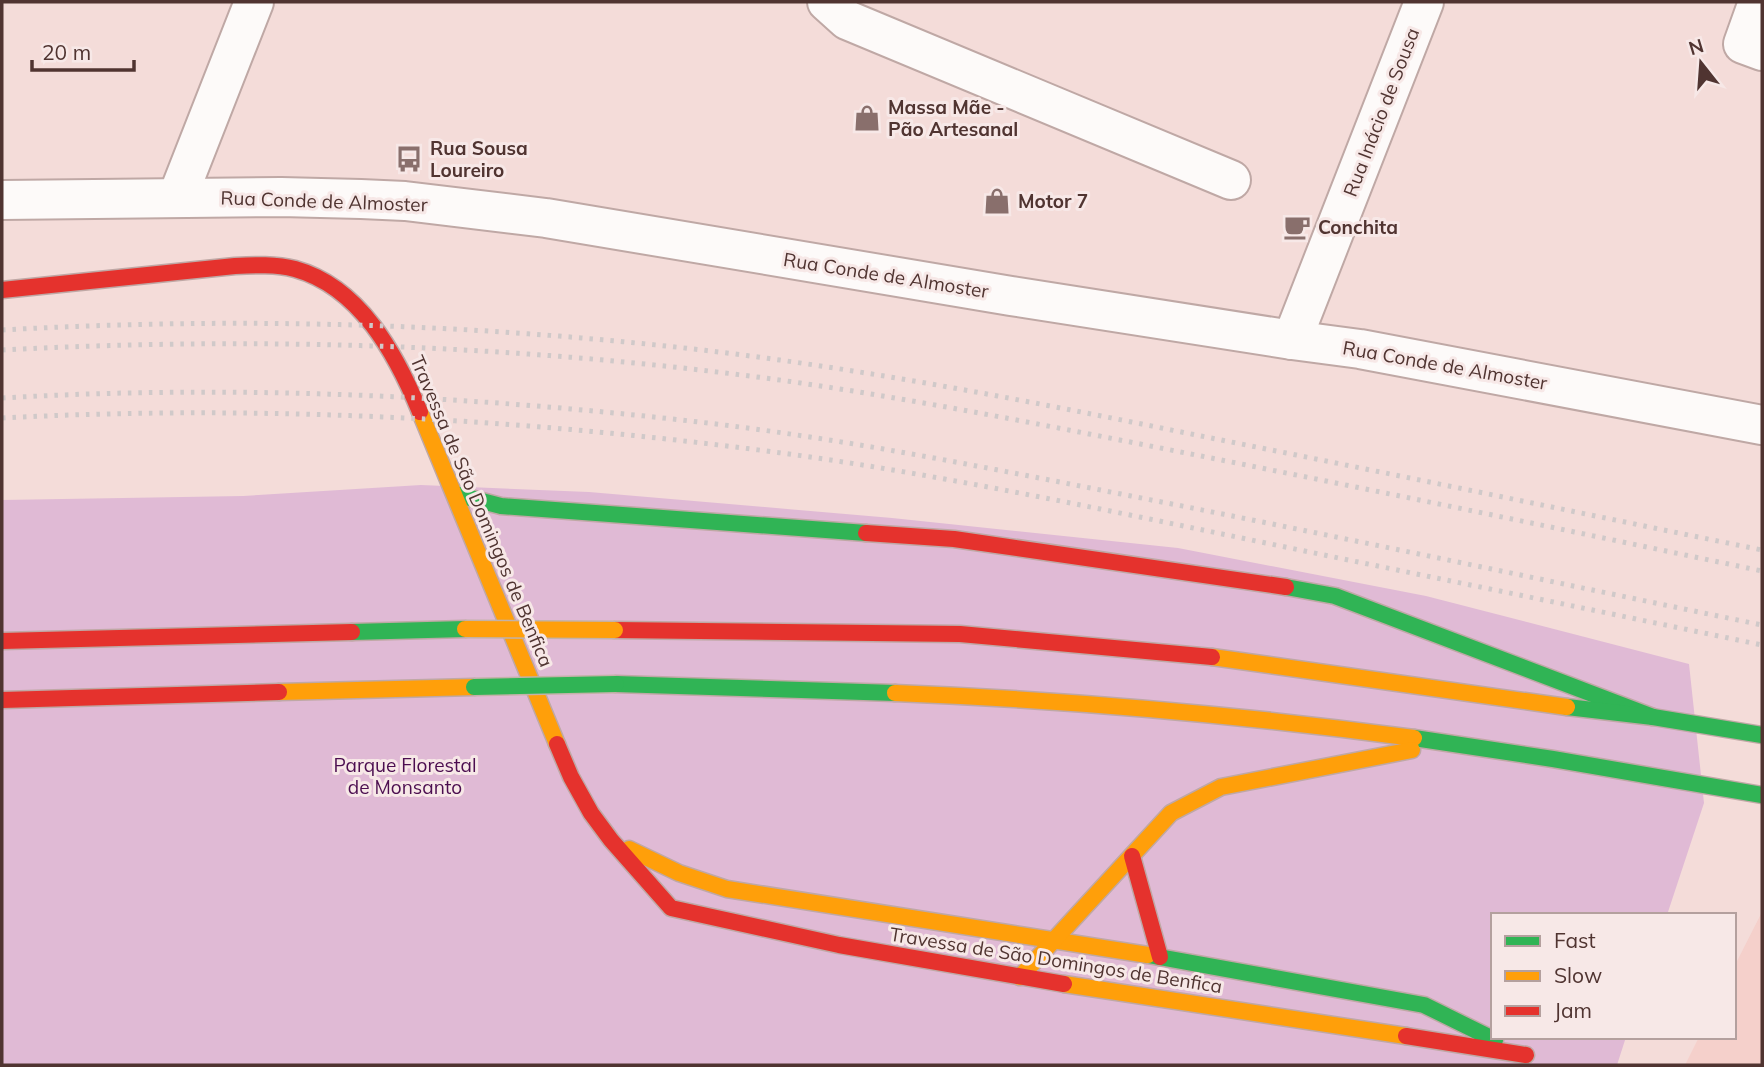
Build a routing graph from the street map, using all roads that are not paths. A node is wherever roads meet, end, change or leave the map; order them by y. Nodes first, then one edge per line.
1 (254, 2) edge
2 (827, 2) edge
3 (1424, 2) edge
4 (1758, 2) edge
5 (1762, 51) edge
6 (1231, 180) dead end
7 (177, 198) junction
8 (2, 200) edge
9 (2, 290) edge
10 (1292, 340) junction
11 (1762, 425) edge
12 (455, 494) junction
13 (2, 641) edge
14 (2, 700) edge
15 (1653, 717) junction
16 (1762, 735) edge
17 (1446, 743) junction
18 (1762, 796) edge
19 (611, 841) junction
20 (1132, 856) junction
21 (1054, 940) junction
22 (1160, 957) junction
23 (1020, 977) junction
24 (1531, 1060) edge

1 - 7 street
2 - 6 street
3 - 10 street, Rua Inácio de Sousa
4 - 5 street
7 - 8 street, Rua Conde de Almoster
7 - 10 street, Rua Conde de Almoster
9 - 12 main road, Travessa de São Domingos de Benfica
10 - 11 street, Rua Conde de Almoster
12 - 15 main road
12 - 19 main road, Travessa de São Domingos de Benfica
13 - 15 main road, bridge
14 - 17 main road, bridge
15 - 16 main road
17 - 18 main road
17 - 20 main road
19 - 21 main road, Travessa de São Domingos de Benfica
19 - 23 main road, Travessa de São Domingos de Benfica
20 - 21 main road
20 - 22 main road
21 - 22 main road, Travessa de São Domingos de Benfica
21 - 23 main road
22 - 24 main road, Travessa de São Domingos de Benfica
23 - 24 main road, Travessa de São Domingos de Benfica

